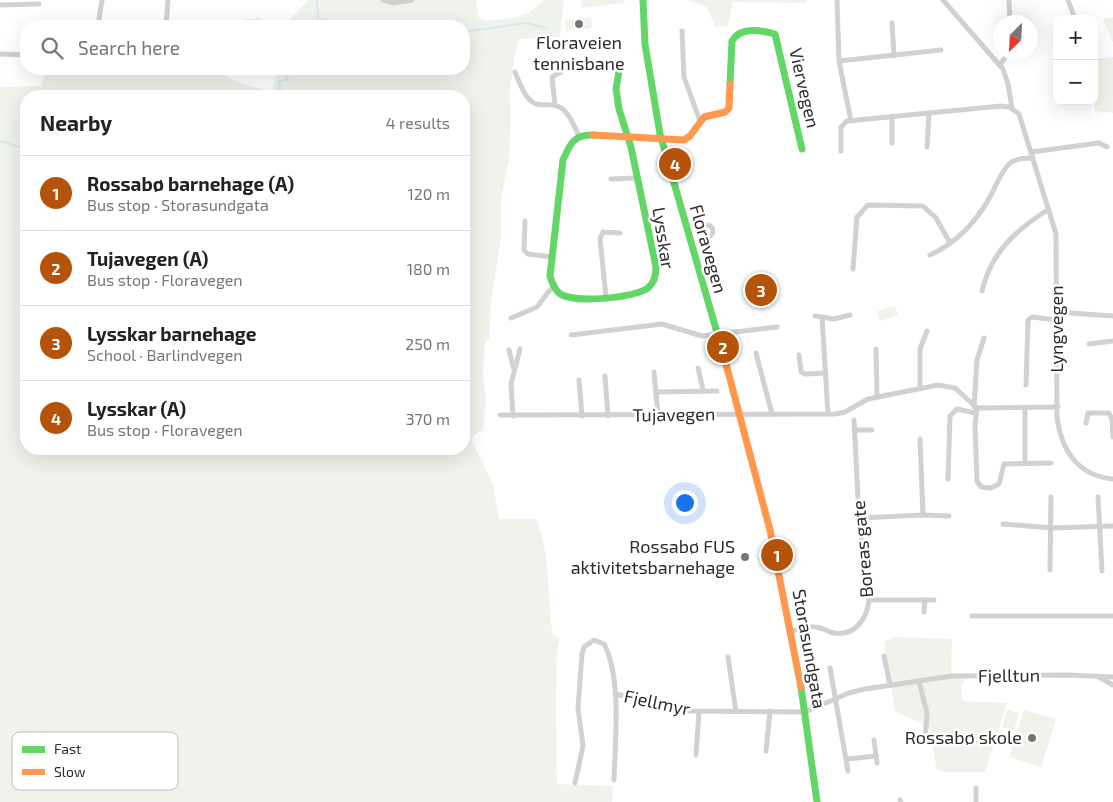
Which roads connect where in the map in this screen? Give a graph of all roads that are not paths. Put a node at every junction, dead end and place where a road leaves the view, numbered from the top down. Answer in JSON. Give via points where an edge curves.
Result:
{"nodes":[{"id":1,"x":102,"y":0,"type":"edge"},
{"id":2,"x":168,"y":0,"type":"edge"},
{"id":3,"x":383,"y":0,"type":"edge"},
{"id":4,"x":412,"y":0,"type":"edge"},
{"id":5,"x":643,"y":0,"type":"edge"},
{"id":6,"x":837,"y":0,"type":"edge"},
{"id":7,"x":943,"y":0,"type":"edge"},
{"id":8,"x":1009,"y":0,"type":"edge"},
{"id":9,"x":1068,"y":0,"type":"edge"},
{"id":10,"x":0,"y":4,"type":"edge"},
{"id":11,"x":39,"y":4,"type":"dead end"},
{"id":12,"x":1010,"y":15,"type":"edge"},
{"id":13,"x":1074,"y":15,"type":"edge"},
{"id":14,"x":100,"y":20,"type":"edge"},
{"id":15,"x":166,"y":20,"type":"edge"},
{"id":16,"x":892,"y":23,"type":"dead end"},
{"id":17,"x":682,"y":30,"type":"dead end"},
{"id":18,"x":941,"y":50,"type":"dead end"},
{"id":19,"x":0,"y":54,"type":"edge"},
{"id":20,"x":20,"y":55,"type":"edge"},
{"id":21,"x":894,"y":56,"type":"junction"},
{"id":22,"x":1004,"y":60,"type":"edge"},
{"id":23,"x":839,"y":61,"type":"junction"},
{"id":24,"x":1000,"y":65,"type":"junction"},
{"id":25,"x":620,"y":71,"type":"dead end"},
{"id":26,"x":516,"y":72,"type":"dead end"},
{"id":27,"x":561,"y":72,"type":"dead end"},
{"id":28,"x":555,"y":105,"type":"junction"},
{"id":29,"x":1012,"y":108,"type":"junction"},
{"id":30,"x":929,"y":113,"type":"junction"},
{"id":31,"x":892,"y":116,"type":"junction"},
{"id":32,"x":700,"y":121,"type":"junction"},
{"id":33,"x":851,"y":121,"type":"junction"},
{"id":34,"x":579,"y":136,"type":"junction"},
{"id":35,"x":628,"y":138,"type":"junction"},
{"id":36,"x":663,"y":139,"type":"junction"},
{"id":37,"x":892,"y":142,"type":"dead end"},
{"id":38,"x":927,"y":147,"type":"dead end"},
{"id":39,"x":1107,"y":148,"type":"dead end"},
{"id":40,"x":802,"y":149,"type":"dead end"},
{"id":41,"x":841,"y":150,"type":"dead end"},
{"id":42,"x":1032,"y":155,"type":"junction"},
{"id":43,"x":637,"y":178,"type":"junction"},
{"id":44,"x":611,"y":179,"type":"dead end"},
{"id":45,"x":1049,"y":209,"type":"junction"},
{"id":46,"x":525,"y":222,"type":"dead end"},
{"id":47,"x":620,"y":233,"type":"dead end"},
{"id":48,"x":950,"y":243,"type":"junction"},
{"id":49,"x":930,"y":255,"type":"dead end"},
{"id":50,"x":552,"y":257,"type":"junction"},
{"id":51,"x":853,"y":269,"type":"dead end"},
{"id":52,"x":553,"y":286,"type":"junction"},
{"id":53,"x":982,"y":292,"type":"dead end"},
{"id":54,"x":606,"y":298,"type":"junction"},
{"id":55,"x":1057,"y":312,"type":"junction"},
{"id":56,"x":815,"y":316,"type":"dead end"},
{"id":57,"x":850,"y":316,"type":"dead end"},
{"id":58,"x":1113,"y":316,"type":"edge"},
{"id":59,"x":511,"y":318,"type":"dead end"},
{"id":60,"x":822,"y":319,"type":"junction"},
{"id":61,"x":1057,"y":320,"type":"junction"},
{"id":62,"x":777,"y":327,"type":"dead end"},
{"id":63,"x":927,"y":331,"type":"dead end"},
{"id":64,"x":571,"y":335,"type":"dead end"},
{"id":65,"x":718,"y":335,"type":"junction"},
{"id":66,"x":984,"y":338,"type":"dead end"},
{"id":67,"x":1113,"y":341,"type":"edge"},
{"id":68,"x":1089,"y":344,"type":"dead end"},
{"id":69,"x":520,"y":349,"type":"dead end"},
{"id":70,"x":876,"y":349,"type":"dead end"},
{"id":71,"x":510,"y":350,"type":"dead end"},
{"id":72,"x":756,"y":353,"type":"dead end"},
{"id":73,"x":798,"y":355,"type":"dead end"},
{"id":74,"x":698,"y":368,"type":"dead end"},
{"id":75,"x":513,"y":369,"type":"junction"},
{"id":76,"x":654,"y":372,"type":"dead end"},
{"id":77,"x":826,"y":373,"type":"junction"},
{"id":78,"x":605,"y":376,"type":"dead end"},
{"id":79,"x":579,"y":380,"type":"dead end"},
{"id":80,"x":1026,"y":385,"type":"dead end"},
{"id":81,"x":920,"y":388,"type":"junction"},
{"id":82,"x":703,"y":390,"type":"junction"},
{"id":83,"x":717,"y":391,"type":"dead end"},
{"id":84,"x":656,"y":392,"type":"junction"},
{"id":85,"x":877,"y":397,"type":"junction"},
{"id":86,"x":1058,"y":407,"type":"junction"},
{"id":87,"x":1025,"y":408,"type":"junction"},
{"id":88,"x":976,"y":409,"type":"junction"},
{"id":89,"x":772,"y":414,"type":"junction"},
{"id":90,"x":828,"y":414,"type":"junction"},
{"id":91,"x":500,"y":415,"type":"dead end"},
{"id":92,"x":658,"y":415,"type":"junction"},
{"id":93,"x":740,"y":415,"type":"junction"},
{"id":94,"x":513,"y":416,"type":"junction"},
{"id":95,"x":582,"y":416,"type":"junction"},
{"id":96,"x":608,"y":416,"type":"junction"},
{"id":97,"x":854,"y":420,"type":"dead end"},
{"id":98,"x":1086,"y":424,"type":"dead end"},
{"id":99,"x":855,"y":430,"type":"junction"},
{"id":100,"x":872,"y":430,"type":"dead end"},
{"id":101,"x":1113,"y":438,"type":"edge"},
{"id":102,"x":920,"y":439,"type":"dead end"},
{"id":103,"x":1025,"y":462,"type":"junction"},
{"id":104,"x":1051,"y":462,"type":"dead end"},
{"id":105,"x":948,"y":478,"type":"dead end"},
{"id":106,"x":1113,"y":479,"type":"edge"},
{"id":107,"x":1051,"y":497,"type":"dead end"},
{"id":108,"x":1098,"y":497,"type":"dead end"},
{"id":109,"x":923,"y":515,"type":"junction"},
{"id":110,"x":948,"y":516,"type":"dead end"},
{"id":111,"x":859,"y":518,"type":"junction"},
{"id":112,"x":1003,"y":524,"type":"dead end"},
{"id":113,"x":1100,"y":526,"type":"junction"},
{"id":114,"x":1113,"y":526,"type":"edge"},
{"id":115,"x":1052,"y":528,"type":"junction"},
{"id":116,"x":1050,"y":570,"type":"dead end"},
{"id":117,"x":1102,"y":571,"type":"dead end"},
{"id":118,"x":869,"y":600,"type":"junction"},
{"id":119,"x":925,"y":600,"type":"junction"},
{"id":120,"x":934,"y":600,"type":"dead end"},
{"id":121,"x":924,"y":612,"type":"dead end"},
{"id":122,"x":972,"y":616,"type":"dead end"},
{"id":123,"x":1113,"y":616,"type":"edge"},
{"id":124,"x":792,"y":631,"type":"junction"},
{"id":125,"x":884,"y":656,"type":"dead end"},
{"id":126,"x":728,"y":657,"type":"dead end"},
{"id":127,"x":830,"y":668,"type":"dead end"},
{"id":128,"x":1099,"y":677,"type":"junction"},
{"id":129,"x":1113,"y":677,"type":"edge"},
{"id":130,"x":919,"y":681,"type":"junction"},
{"id":131,"x":890,"y":685,"type":"junction"},
{"id":132,"x":1113,"y":685,"type":"edge"},
{"id":133,"x":615,"y":694,"type":"junction"},
{"id":134,"x":836,"y":698,"type":"junction"},
{"id":135,"x":699,"y":712,"type":"junction"},
{"id":136,"x":736,"y":712,"type":"junction"},
{"id":137,"x":770,"y":712,"type":"junction"},
{"id":138,"x":805,"y":712,"type":"junction"},
{"id":139,"x":874,"y":740,"type":"dead end"},
{"id":140,"x":925,"y":741,"type":"dead end"},
{"id":141,"x":766,"y":751,"type":"dead end"},
{"id":142,"x":696,"y":755,"type":"dead end"},
{"id":143,"x":876,"y":756,"type":"junction"},
{"id":144,"x":847,"y":759,"type":"junction"},
{"id":145,"x":877,"y":763,"type":"dead end"},
{"id":146,"x":848,"y":771,"type":"dead end"},
{"id":147,"x":614,"y":780,"type":"dead end"},
{"id":148,"x":575,"y":783,"type":"dead end"},
{"id":149,"x":976,"y":788,"type":"dead end"},
{"id":150,"x":817,"y":802,"type":"edge"},
{"id":151,"x":976,"y":802,"type":"edge"}],
"edges":[{"from":1,"to":14,"type":"street"},
{"from":2,"to":15,"type":"street"},
{"from":3,"to":4,"type":"street"},
{"from":5,"to":36,"type":"street","name":"Floravegen","via":[[647,67]]},
{"from":6,"to":23,"type":"street"},
{"from":7,"to":24,"type":"street","name":"Lyngvegen"},
{"from":8,"to":12,"type":"street"},
{"from":9,"to":13,"type":"street"},
{"from":10,"to":11,"type":"street"},
{"from":16,"to":21,"type":"street"},
{"from":17,"to":32,"type":"street","via":[[684,77]]},
{"from":18,"to":21,"type":"street"},
{"from":19,"to":20,"type":"street"},
{"from":21,"to":23,"type":"street"},
{"from":22,"to":24,"type":"street"},
{"from":23,"to":33,"type":"street"},
{"from":24,"to":29,"type":"street","name":"Lyngvegen","via":[[1008,84]]},
{"from":25,"to":35,"type":"street","name":"Lysskar","via":[[615,84]]},
{"from":26,"to":28,"type":"street","via":[[531,101],[538,105]]},
{"from":27,"to":28,"type":"street","via":[[552,77]]},
{"from":28,"to":34,"type":"street","via":[[569,117]]},
{"from":29,"to":30,"type":"street","via":[[1001,106]]},
{"from":29,"to":42,"type":"street","name":"Lyngvegen","via":[[1022,119]]},
{"from":30,"to":31,"type":"street"},
{"from":30,"to":38,"type":"street"},
{"from":31,"to":33,"type":"street"},
{"from":31,"to":37,"type":"street"},
{"from":32,"to":36,"type":"street","name":"Viervegen","via":[[684,140]]},
{"from":32,"to":40,"type":"street","name":"Viervegen","via":[[729,108],[734,36],[739,32],[768,32],[778,39]]},
{"from":33,"to":41,"type":"street","via":[[844,122],[840,130]]},
{"from":34,"to":35,"type":"street"},
{"from":34,"to":50,"type":"street","via":[[570,143],[563,160]]},
{"from":35,"to":36,"type":"street"},
{"from":35,"to":43,"type":"street","name":"Lysskar"},
{"from":36,"to":65,"type":"street","name":"Floravegen","via":[[684,226]]},
{"from":39,"to":42,"type":"street","via":[[1099,143]]},
{"from":42,"to":45,"type":"street","name":"Lyngvegen"},
{"from":42,"to":48,"type":"street","via":[[1010,164],[980,214]]},
{"from":43,"to":44,"type":"street"},
{"from":43,"to":54,"type":"street","name":"Lysskar","via":[[656,267],[655,279],[643,291]]},
{"from":45,"to":53,"type":"street","via":[[1003,245],[990,265]]},
{"from":45,"to":55,"type":"street","name":"Lyngvegen","via":[[1056,234]]},
{"from":46,"to":50,"type":"street","via":[[524,250],[528,254]]},
{"from":47,"to":54,"type":"street","via":[[607,231],[601,235]]},
{"from":48,"to":49,"type":"street"},
{"from":48,"to":51,"type":"street","via":[[936,218],[923,206],[868,206],[857,217]]},
{"from":50,"to":52,"type":"street","via":[[550,276]]},
{"from":52,"to":54,"type":"street","name":"Lysskar","via":[[562,295],[576,300]]},
{"from":52,"to":59,"type":"street","via":[[537,306]]},
{"from":55,"to":58,"type":"street"},
{"from":55,"to":61,"type":"street","name":"Lyngvegen"},
{"from":56,"to":60,"type":"street"},
{"from":57,"to":60,"type":"street"},
{"from":60,"to":77,"type":"street"},
{"from":61,"to":80,"type":"street","via":[[1032,317],[1028,320]]},
{"from":61,"to":86,"type":"street","name":"Lyngvegen"},
{"from":62,"to":65,"type":"street"},
{"from":63,"to":81,"type":"street","via":[[920,349]]},
{"from":64,"to":65,"type":"street","via":[[662,324],[697,335]]},
{"from":65,"to":93,"type":"street","name":"Floravegen"},
{"from":66,"to":88,"type":"street","via":[[977,360]]},
{"from":67,"to":68,"type":"street"},
{"from":69,"to":75,"type":"street"},
{"from":70,"to":85,"type":"street"},
{"from":71,"to":75,"type":"street"},
{"from":72,"to":89,"type":"street"},
{"from":73,"to":77,"type":"street","via":[[803,373]]},
{"from":74,"to":82,"type":"street"},
{"from":75,"to":94,"type":"street","via":[[510,391]]},
{"from":76,"to":84,"type":"street"},
{"from":77,"to":90,"type":"street"},
{"from":78,"to":96,"type":"street","name":"Tujavegen"},
{"from":79,"to":95,"type":"street"},
{"from":81,"to":85,"type":"street","name":"Tujavegen"},
{"from":81,"to":88,"type":"street","name":"Tujavegen","via":[[947,385],[955,388]]},
{"from":82,"to":83,"type":"street"},
{"from":82,"to":84,"type":"street"},
{"from":84,"to":92,"type":"street"},
{"from":85,"to":90,"type":"street","name":"Tujavegen","via":[[841,413]]},
{"from":86,"to":87,"type":"street"},
{"from":86,"to":106,"type":"street","name":"Lyngvegen","via":[[1060,437],[1069,455],[1091,473]]},
{"from":87,"to":88,"type":"street"},
{"from":87,"to":103,"type":"street"},
{"from":88,"to":103,"type":"street","via":[[977,481],[981,487],[991,488],[1000,484],[1004,464]]},
{"from":88,"to":105,"type":"street","via":[[957,410],[950,416]]},
{"from":89,"to":90,"type":"street","name":"Tujavegen"},
{"from":89,"to":93,"type":"street","name":"Tujavegen"},
{"from":91,"to":94,"type":"street","name":"Tujavegen"},
{"from":92,"to":93,"type":"street","name":"Tujavegen"},
{"from":92,"to":96,"type":"street","name":"Tujavegen"},
{"from":93,"to":124,"type":"street","name":"Storasundgata"},
{"from":94,"to":95,"type":"street","name":"Tujavegen"},
{"from":95,"to":96,"type":"street","name":"Tujavegen"},
{"from":97,"to":99,"type":"street","name":"Boreas gate"},
{"from":98,"to":101,"type":"street","via":[[1088,413],[1109,413]]},
{"from":99,"to":100,"type":"street"},
{"from":99,"to":111,"type":"street","name":"Boreas gate"},
{"from":102,"to":109,"type":"street"},
{"from":103,"to":104,"type":"street"},
{"from":107,"to":115,"type":"street"},
{"from":108,"to":113,"type":"street"},
{"from":109,"to":110,"type":"street"},
{"from":109,"to":111,"type":"street"},
{"from":111,"to":118,"type":"street","name":"Boreas gate"},
{"from":112,"to":115,"type":"street"},
{"from":113,"to":114,"type":"street"},
{"from":113,"to":115,"type":"street"},
{"from":113,"to":117,"type":"street"},
{"from":115,"to":116,"type":"street"},
{"from":118,"to":119,"type":"street"},
{"from":118,"to":124,"type":"street","name":"Boreas gate","via":[[864,618],[853,630],[836,633],[816,626]]},
{"from":119,"to":120,"type":"street"},
{"from":119,"to":121,"type":"street"},
{"from":122,"to":123,"type":"street"},
{"from":124,"to":138,"type":"street","name":"Storasundgata"},
{"from":125,"to":131,"type":"street"},
{"from":126,"to":136,"type":"street"},
{"from":127,"to":134,"type":"street"},
{"from":128,"to":129,"type":"street","name":"Fjelltun"},
{"from":128,"to":130,"type":"street","name":"Fjelltun","via":[[952,676]]},
{"from":128,"to":132,"type":"street","name":"Fjelltun"},
{"from":130,"to":131,"type":"street","name":"Fjelltun"},
{"from":130,"to":140,"type":"street","via":[[926,713]]},
{"from":131,"to":134,"type":"street","name":"Fjelltun"},
{"from":133,"to":135,"type":"street","name":"Fjellmyr","via":[[673,709]]},
{"from":133,"to":147,"type":"street"},
{"from":133,"to":148,"type":"street","via":[[604,644],[594,640],[588,642],[582,654],[578,708],[583,746]]},
{"from":134,"to":138,"type":"street","name":"Fjelltun"},
{"from":134,"to":144,"type":"street"},
{"from":135,"to":136,"type":"street","name":"Fjellmyr"},
{"from":135,"to":142,"type":"street","name":"Fjellmyr"},
{"from":136,"to":137,"type":"street","name":"Fjellmyr"},
{"from":137,"to":138,"type":"street","name":"Fjellmyr"},
{"from":137,"to":141,"type":"street"},
{"from":138,"to":150,"type":"street","name":"Storasundgata"},
{"from":139,"to":143,"type":"street"},
{"from":143,"to":144,"type":"street"},
{"from":143,"to":145,"type":"street"},
{"from":144,"to":146,"type":"street"},
{"from":149,"to":151,"type":"street"}]}
